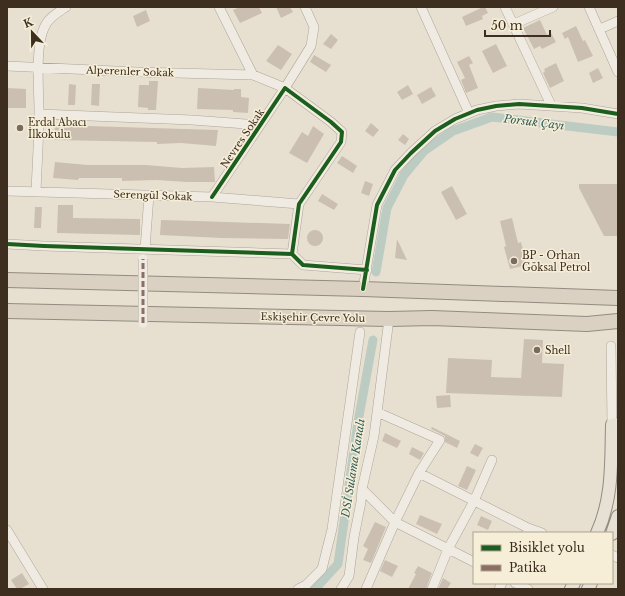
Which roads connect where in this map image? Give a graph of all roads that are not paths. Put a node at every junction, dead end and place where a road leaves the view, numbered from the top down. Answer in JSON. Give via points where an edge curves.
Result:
{"nodes":[{"id":1,"x":66,"y":7,"type":"edge"},
{"id":2,"x":219,"y":7,"type":"edge"},
{"id":3,"x":305,"y":7,"type":"edge"},
{"id":4,"x":421,"y":7,"type":"edge"},
{"id":5,"x":505,"y":7,"type":"edge"},
{"id":6,"x":553,"y":7,"type":"edge"},
{"id":7,"x":589,"y":7,"type":"edge"},
{"id":8,"x":618,"y":21,"type":"edge"},
{"id":9,"x":514,"y":24,"type":"junction"},
{"id":10,"x":600,"y":29,"type":"junction"},
{"id":11,"x":7,"y":66,"type":"edge"},
{"id":12,"x":38,"y":67,"type":"junction"},
{"id":13,"x":618,"y":72,"type":"edge"},
{"id":14,"x":253,"y":75,"type":"junction"},
{"id":15,"x":285,"y":88,"type":"junction"},
{"id":16,"x":551,"y":105,"type":"junction"},
{"id":17,"x":469,"y":113,"type":"junction"},
{"id":18,"x":39,"y":114,"type":"junction"},
{"id":19,"x":618,"y":114,"type":"edge"},
{"id":20,"x":260,"y":125,"type":"junction"},
{"id":21,"x":7,"y":191,"type":"edge"},
{"id":22,"x":36,"y":192,"type":"junction"},
{"id":23,"x":149,"y":195,"type":"junction"},
{"id":24,"x":212,"y":197,"type":"junction"},
{"id":25,"x":299,"y":204,"type":"junction"},
{"id":26,"x":7,"y":244,"type":"edge"},
{"id":27,"x":145,"y":249,"type":"junction"},
{"id":28,"x":292,"y":254,"type":"junction"},
{"id":29,"x":143,"y":259,"type":"dead end"},
{"id":30,"x":367,"y":270,"type":"junction"},
{"id":31,"x":7,"y":280,"type":"edge"},
{"id":32,"x":363,"y":289,"type":"junction"},
{"id":33,"x":618,"y":293,"type":"edge"},
{"id":34,"x":582,"y":297,"type":"junction"},
{"id":35,"x":618,"y":298,"type":"edge"},
{"id":36,"x":7,"y":311,"type":"edge"},
{"id":37,"x":390,"y":319,"type":"junction"},
{"id":38,"x":617,"y":321,"type":"edge"},
{"id":39,"x":143,"y":323,"type":"dead end"},
{"id":40,"x":360,"y":332,"type":"dead end"},
{"id":41,"x":611,"y":346,"type":"dead end"},
{"id":42,"x":377,"y":412,"type":"junction"},
{"id":43,"x":616,"y":427,"type":"edge"},
{"id":44,"x":492,"y":460,"type":"dead end"},
{"id":45,"x":419,"y":474,"type":"junction"},
{"id":46,"x":362,"y":489,"type":"junction"},
{"id":47,"x":474,"y":501,"type":"junction"},
{"id":48,"x":618,"y":516,"type":"edge"},
{"id":49,"x":395,"y":522,"type":"junction"},
{"id":50,"x":7,"y":530,"type":"edge"},
{"id":51,"x":527,"y":530,"type":"edge"},
{"id":52,"x":537,"y":532,"type":"edge"},
{"id":53,"x":598,"y":532,"type":"edge"},
{"id":54,"x":613,"y":532,"type":"edge"},
{"id":55,"x":448,"y":549,"type":"junction"},
{"id":56,"x":473,"y":562,"type":"edge"},
{"id":57,"x":517,"y":584,"type":"edge"},
{"id":58,"x":43,"y":589,"type":"edge"},
{"id":59,"x":298,"y":589,"type":"edge"},
{"id":60,"x":341,"y":589,"type":"edge"},
{"id":61,"x":366,"y":589,"type":"edge"},
{"id":62,"x":432,"y":589,"type":"edge"},
{"id":63,"x":528,"y":589,"type":"edge"}],
"edges":[{"from":1,"to":12,"type":"street","via":[[44,26]]},
{"from":2,"to":14,"type":"street"},
{"from":3,"to":15,"type":"street","name":"Nevres Sokak","via":[[314,27],[312,46]]},
{"from":4,"to":17,"type":"street"},
{"from":5,"to":9,"type":"street"},
{"from":6,"to":9,"type":"street"},
{"from":7,"to":10,"type":"street"},
{"from":8,"to":10,"type":"street"},
{"from":9,"to":16,"type":"street"},
{"from":10,"to":13,"type":"street"},
{"from":11,"to":12,"type":"street","name":"Alperenler Sokak"},
{"from":12,"to":14,"type":"street","name":"Alperenler Sokak"},
{"from":12,"to":18,"type":"street"},
{"from":14,"to":15,"type":"street"},
{"from":15,"to":20,"type":"street","name":"Nevres Sokak"},
{"from":15,"to":25,"type":"street","via":[[342,132],[341,142]]},
{"from":16,"to":17,"type":"street","via":[[496,106]]},
{"from":16,"to":19,"type":"street"},
{"from":17,"to":30,"type":"street","via":[[435,131],[395,170],[377,205]]},
{"from":18,"to":20,"type":"street"},
{"from":18,"to":22,"type":"street"},
{"from":20,"to":24,"type":"street","name":"Nevres Sokak"},
{"from":21,"to":22,"type":"street","name":"Serengül Sokak"},
{"from":22,"to":23,"type":"street","name":"Serengül Sokak"},
{"from":23,"to":24,"type":"street","name":"Serengül Sokak"},
{"from":23,"to":27,"type":"street"},
{"from":24,"to":25,"type":"street","name":"Serengül Sokak"},
{"from":25,"to":28,"type":"street"},
{"from":26,"to":27,"type":"street"},
{"from":27,"to":28,"type":"street"},
{"from":28,"to":30,"type":"street","via":[[302,265]]},
{"from":29,"to":39,"type":"street","bridge":true},
{"from":30,"to":32,"type":"street"},
{"from":31,"to":32,"type":"highway"},
{"from":32,"to":34,"type":"highway"},
{"from":33,"to":34,"type":"highway"},
{"from":34,"to":35,"type":"highway"},
{"from":36,"to":37,"type":"highway","name":"Eskişehir Çevre Yolu"},
{"from":37,"to":38,"type":"highway","name":"Eskişehir Çevre Yolu","via":[[432,318],[587,324]]},
{"from":37,"to":42,"type":"street"},
{"from":40,"to":59,"type":"street","via":[[332,529],[322,569],[306,585]]},
{"from":41,"to":43,"type":"street"},
{"from":42,"to":45,"type":"street","via":[[440,440]]},
{"from":42,"to":46,"type":"street"},
{"from":43,"to":53,"type":"main road","via":[[609,497],[604,519]]},
{"from":44,"to":47,"type":"street"},
{"from":45,"to":47,"type":"street"},
{"from":45,"to":49,"type":"street"},
{"from":46,"to":49,"type":"street"},
{"from":46,"to":60,"type":"street","via":[[349,576]]},
{"from":47,"to":51,"type":"street"},
{"from":47,"to":55,"type":"street"},
{"from":48,"to":54,"type":"main road"},
{"from":49,"to":55,"type":"street"},
{"from":49,"to":61,"type":"street"},
{"from":50,"to":58,"type":"street"},
{"from":51,"to":52,"type":"street"},
{"from":55,"to":56,"type":"street"},
{"from":55,"to":62,"type":"street"},
{"from":57,"to":63,"type":"street"}]}
